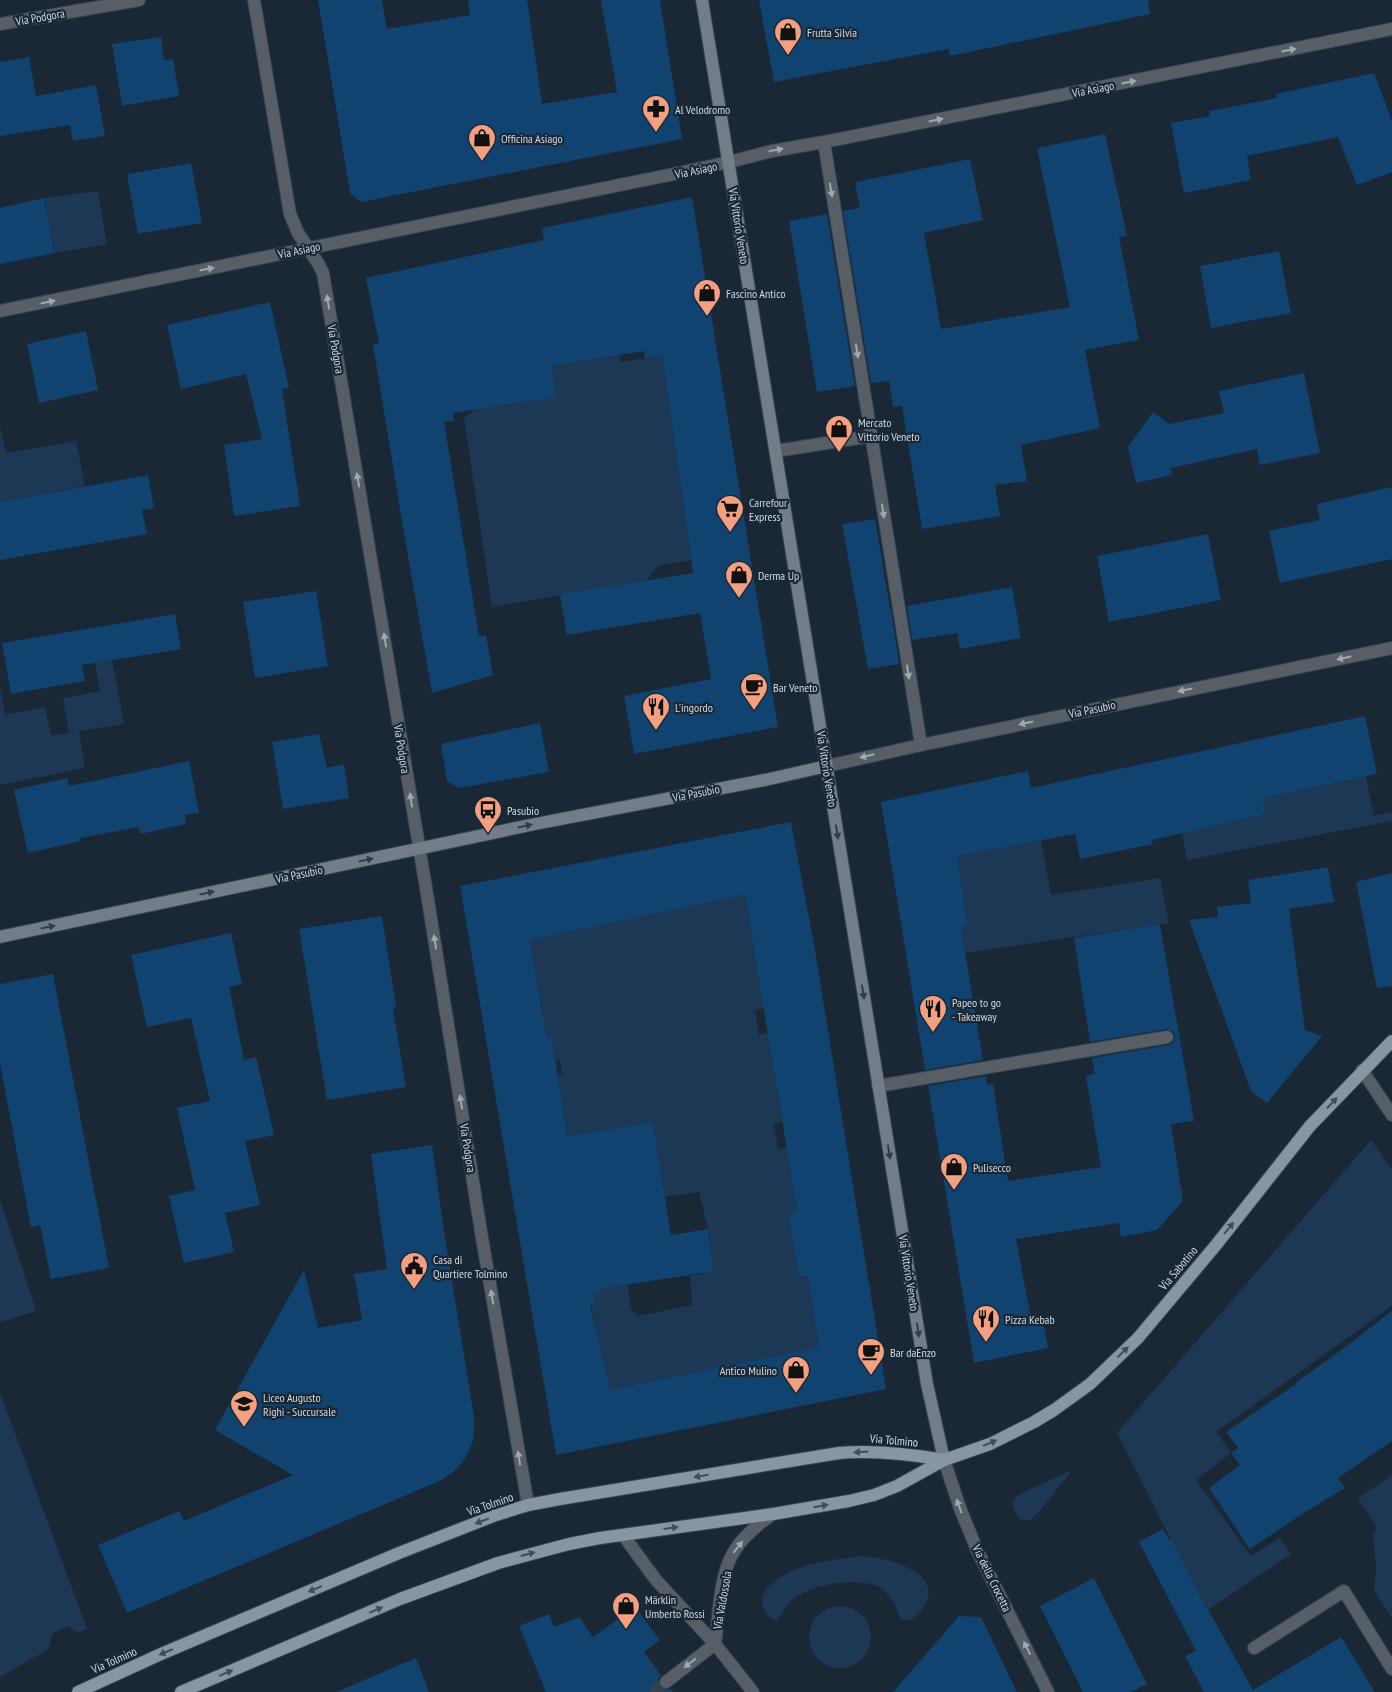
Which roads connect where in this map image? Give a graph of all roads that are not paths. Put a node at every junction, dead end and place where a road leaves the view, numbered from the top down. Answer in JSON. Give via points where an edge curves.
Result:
{"nodes":[{"id":1,"x":139,"y":0,"type":"edge"},
{"id":2,"x":254,"y":0,"type":"edge"},
{"id":3,"x":702,"y":0,"type":"edge"},
{"id":4,"x":0,"y":24,"type":"edge"},
{"id":5,"x":1392,"y":29,"type":"edge"},
{"id":6,"x":824,"y":142,"type":"junction"},
{"id":7,"x":729,"y":162,"type":"junction"},
{"id":8,"x":308,"y":248,"type":"junction"},
{"id":9,"x":0,"y":311,"type":"edge"},
{"id":10,"x":871,"y":436,"type":"junction"},
{"id":11,"x":776,"y":452,"type":"junction"},
{"id":12,"x":1392,"y":648,"type":"edge"},
{"id":13,"x":921,"y":745,"type":"junction"},
{"id":14,"x":827,"y":766,"type":"junction"},
{"id":15,"x":419,"y":848,"type":"junction"},
{"id":16,"x":0,"y":937,"type":"edge"},
{"id":17,"x":1167,"y":1037,"type":"dead end"},
{"id":18,"x":1392,"y":1040,"type":"edge"},
{"id":19,"x":1362,"y":1070,"type":"junction"},
{"id":20,"x":878,"y":1086,"type":"junction"},
{"id":21,"x":1392,"y":1115,"type":"edge"},
{"id":22,"x":944,"y":1460,"type":"junction"},
{"id":23,"x":528,"y":1505,"type":"junction"},
{"id":24,"x":773,"y":1514,"type":"junction"},
{"id":25,"x":623,"y":1535,"type":"junction"},
{"id":26,"x":715,"y":1644,"type":"junction"},
{"id":27,"x":1254,"y":1648,"type":"dead end"},
{"id":28,"x":1392,"y":1669,"type":"edge"},
{"id":29,"x":666,"y":1682,"type":"tunnel mouth"},
{"id":30,"x":78,"y":1692,"type":"edge"},
{"id":31,"x":181,"y":1692,"type":"edge"},
{"id":32,"x":753,"y":1692,"type":"edge"},
{"id":33,"x":1048,"y":1692,"type":"edge"}],
"edges":[{"from":1,"to":4,"type":"street","name":"Via Podgora"},
{"from":2,"to":8,"type":"street","name":"Via Podgora","via":[[290,214]]},
{"from":3,"to":7,"type":"street","name":"Via Vittorio Veneto"},
{"from":6,"to":5,"type":"street","name":"Via Asiago","one_way":true},
{"from":7,"to":6,"type":"street","name":"Via Asiago","one_way":true},
{"from":6,"to":10,"type":"street","one_way":true},
{"from":7,"to":8,"type":"street","name":"Via Asiago"},
{"from":7,"to":11,"type":"street","name":"Via Vittorio Veneto"},
{"from":9,"to":8,"type":"street","name":"Via Asiago","one_way":true},
{"from":15,"to":8,"type":"street","name":"Via Podgora","one_way":true,"via":[[323,273]]},
{"from":10,"to":11,"type":"street"},
{"from":10,"to":13,"type":"street","one_way":true},
{"from":11,"to":14,"type":"street","name":"Via Vittorio Veneto"},
{"from":12,"to":13,"type":"street","name":"Via Pasubio","one_way":true},
{"from":13,"to":14,"type":"street","name":"Via Pasubio","one_way":true},
{"from":15,"to":14,"type":"street","name":"Via Pasubio","one_way":true},
{"from":14,"to":20,"type":"street","name":"Via Vittorio Veneto","one_way":true},
{"from":16,"to":15,"type":"street","name":"Via Pasubio","one_way":true},
{"from":23,"to":15,"type":"street","name":"Via Podgora","one_way":true},
{"from":17,"to":20,"type":"street"},
{"from":18,"to":19,"type":"main road","name":"Via Sabotino"},
{"from":19,"to":21,"type":"street"},
{"from":22,"to":19,"type":"main road","name":"Via Sabotino","one_way":true,"via":[[990,1444],[1034,1422],[1074,1397],[1115,1361],[1210,1252],[1310,1126]]},
{"from":20,"to":22,"type":"street","name":"Via Vittorio Veneto","one_way":true,"via":[[927,1384]]},
{"from":22,"to":23,"type":"main road","name":"Via Tolmino","one_way":true,"via":[[889,1452],[839,1453]]},
{"from":24,"to":22,"type":"main road","one_way":true,"via":[[874,1495]]},
{"from":33,"to":22,"type":"street","name":"Via della Crocetta","one_way":true,"via":[[977,1550]]},
{"from":23,"to":30,"type":"main road","name":"Via Tolmino","one_way":true,"via":[[399,1553]]},
{"from":25,"to":24,"type":"main road","one_way":true},
{"from":26,"to":24,"type":"street","name":"Via Valdossola","one_way":true,"via":[[722,1592],[732,1555],[760,1522]]},
{"from":25,"to":26,"type":"street","name":"Via Valdossola","via":[[656,1580]]},
{"from":31,"to":25,"type":"main road","one_way":true,"via":[[466,1574],[560,1546]]},
{"from":26,"to":29,"type":"street","one_way":true},
{"from":26,"to":32,"type":"street","name":"Via Valdossola"},
{"from":27,"to":28,"type":"street","via":[[1344,1591]]}]}
